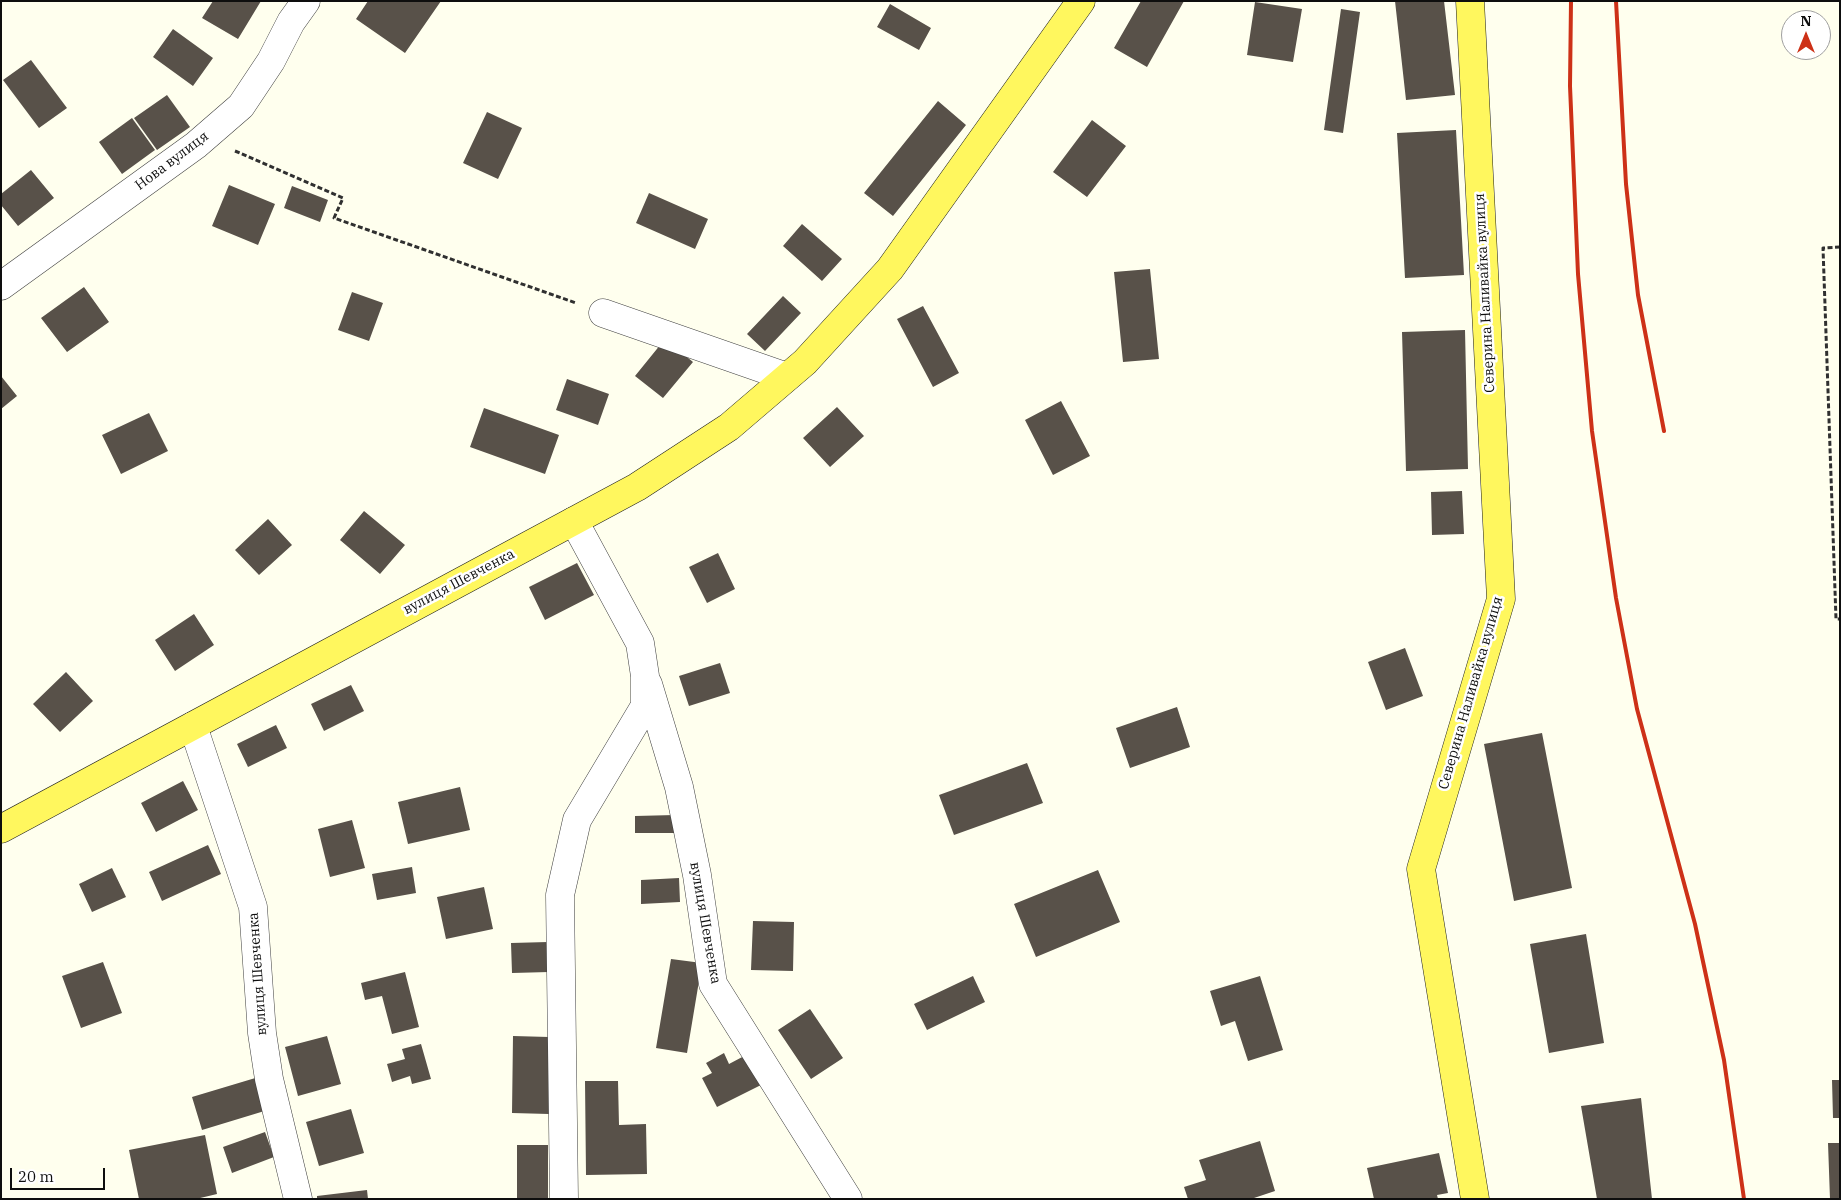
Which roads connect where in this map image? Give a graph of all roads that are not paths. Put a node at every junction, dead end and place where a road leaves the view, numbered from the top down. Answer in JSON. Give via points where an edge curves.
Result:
{"nodes":[{"id":1,"x":306,"y":1,"type":"edge"},
{"id":2,"x":1082,"y":1,"type":"edge"},
{"id":3,"x":1470,"y":1,"type":"edge"},
{"id":4,"x":1,"y":286,"type":"edge"},
{"id":5,"x":603,"y":313,"type":"road end"},
{"id":6,"x":787,"y":377,"type":"junction"},
{"id":7,"x":574,"y":521,"type":"junction"},
{"id":8,"x":645,"y":676,"type":"junction"},
{"id":9,"x":193,"y":726,"type":"junction"},
{"id":10,"x":1,"y":829,"type":"edge"},
{"id":11,"x":298,"y":1199,"type":"edge"},
{"id":12,"x":564,"y":1199,"type":"edge"},
{"id":13,"x":848,"y":1199,"type":"edge"},
{"id":14,"x":1475,"y":1199,"type":"edge"}],
"edges":[{"from":1,"to":4,"type":"street","name":"Нова вулиця","via":[[241,106],[205,138]]},
{"from":2,"to":6,"type":"main road","via":[[890,269],[805,362]]},
{"from":3,"to":14,"type":"main road","name":"Северина Наливайка вулиця","via":[[1501,599],[1421,869]]},
{"from":5,"to":6,"type":"street"},
{"from":6,"to":7,"type":"main road","via":[[729,427],[637,487]]},
{"from":7,"to":8,"type":"street","name":"вулиця Шевченка","via":[[640,644]]},
{"from":7,"to":9,"type":"main road","name":"вулиця Шевченка"},
{"from":8,"to":12,"type":"street","name":"вулиця Шевченка","via":[[645,706],[577,820],[560,896]]},
{"from":8,"to":13,"type":"street","name":"вулиця Шевченка","via":[[679,787],[697,875],[713,984]]},
{"from":9,"to":10,"type":"main road","name":"вулиця Шевченка"},
{"from":9,"to":11,"type":"street","name":"вулиця Шевченка","via":[[254,906],[262,1032],[269,1079]]}]}
